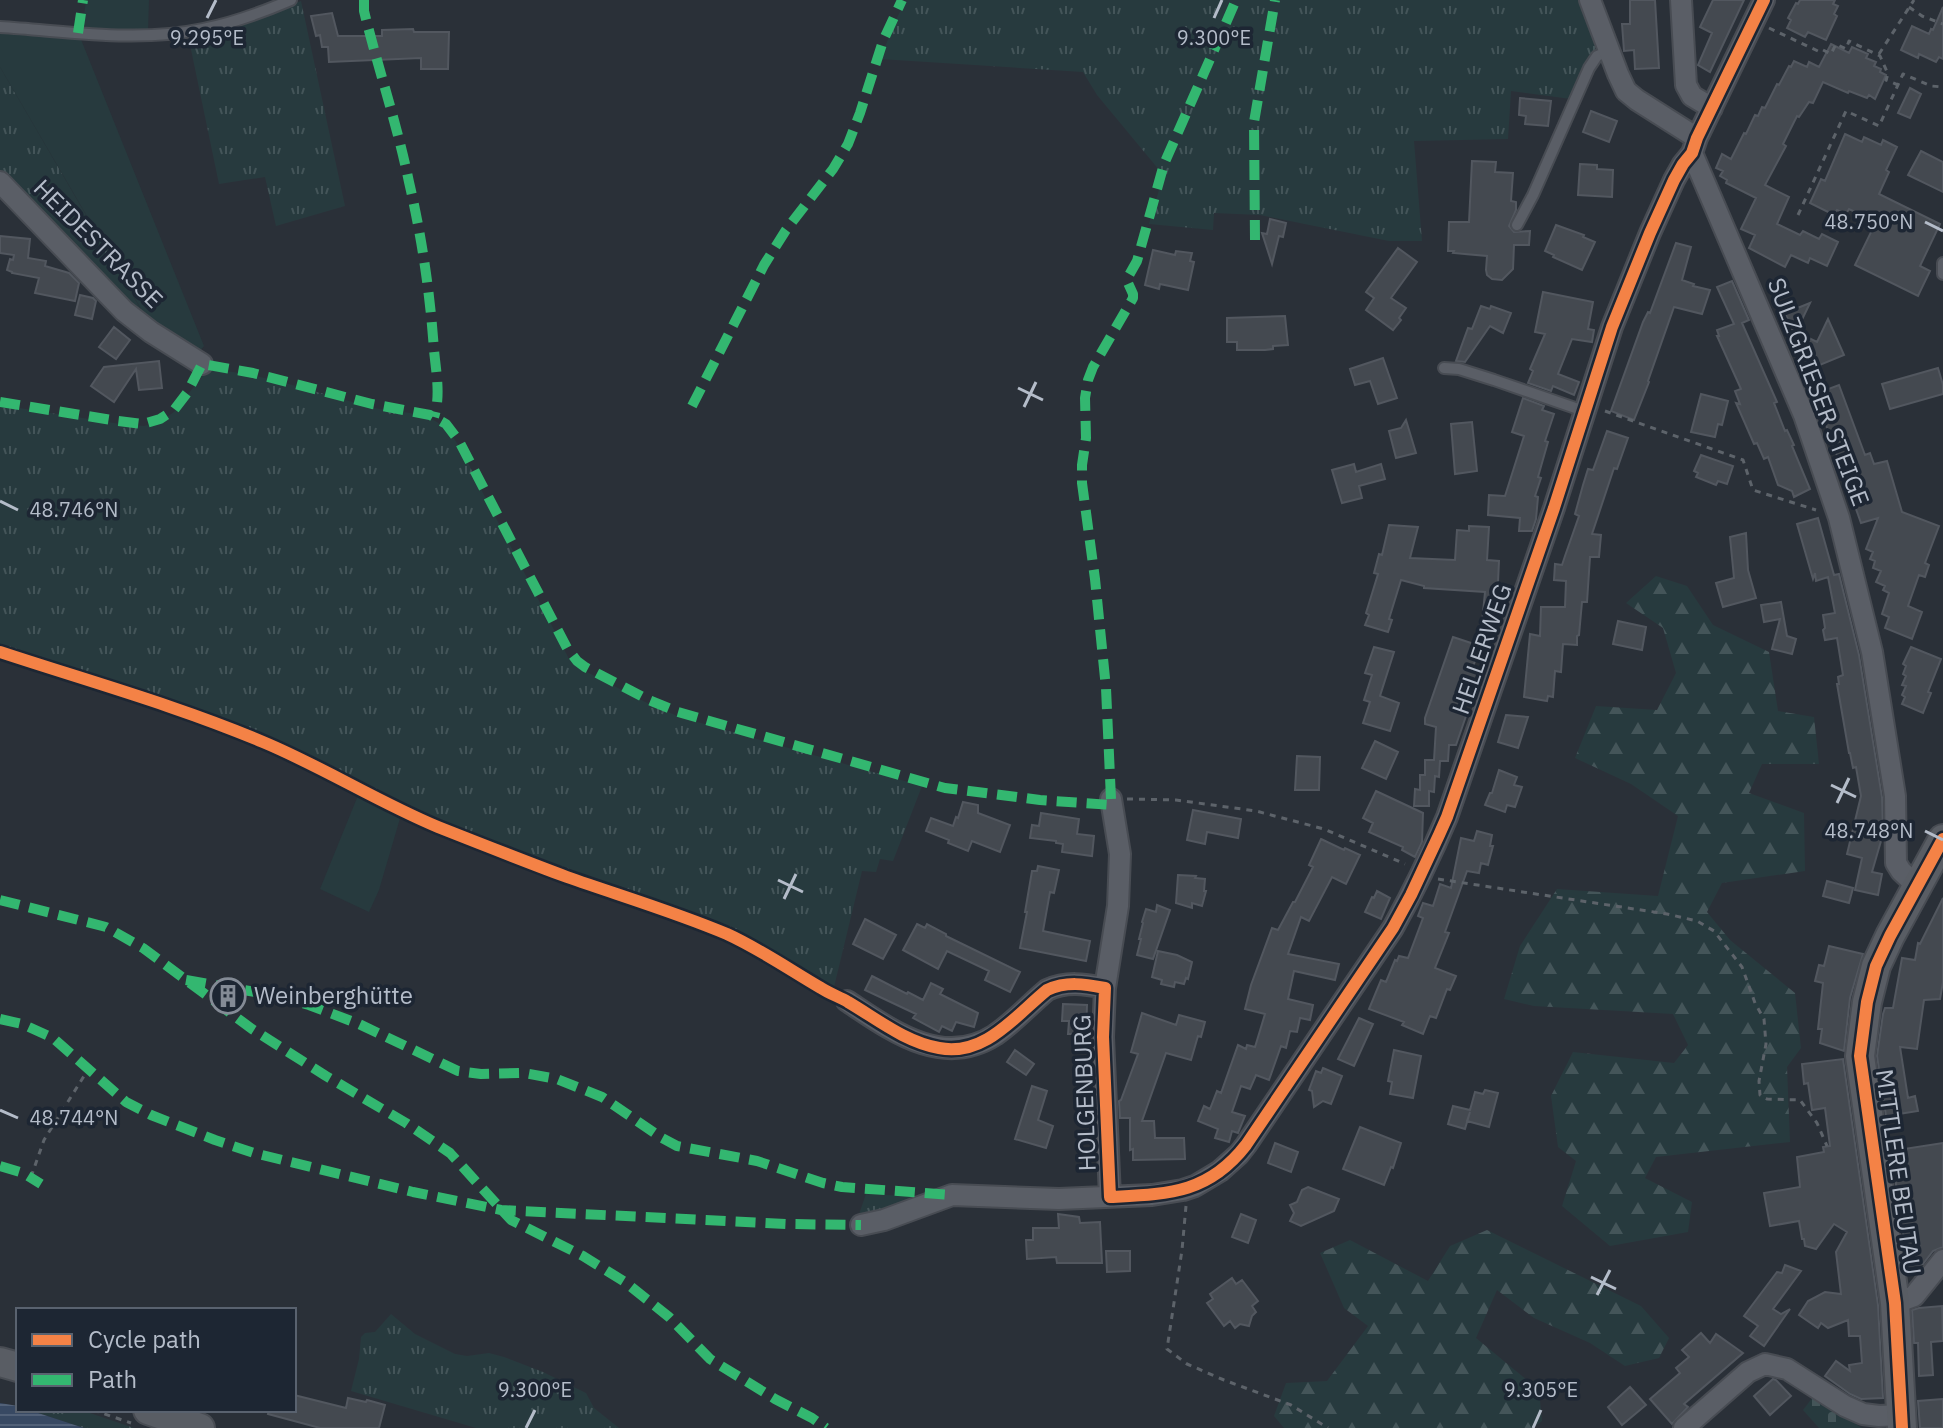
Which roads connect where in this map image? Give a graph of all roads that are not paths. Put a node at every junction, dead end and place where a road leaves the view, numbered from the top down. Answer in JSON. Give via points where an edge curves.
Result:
{"nodes":[{"id":1,"x":291,"y":0,"type":"edge"},
{"id":2,"x":1590,"y":0,"type":"edge"},
{"id":3,"x":1681,"y":0,"type":"edge"},
{"id":4,"x":1764,"y":0,"type":"edge"},
{"id":5,"x":0,"y":27,"type":"edge"},
{"id":6,"x":1609,"y":51,"type":"junction"},
{"id":7,"x":1712,"y":108,"type":"junction"},
{"id":8,"x":1695,"y":146,"type":"junction"},
{"id":9,"x":1,"y":187,"type":"edge"},
{"id":10,"x":1517,"y":225,"type":"dead end"},
{"id":11,"x":1943,"y":263,"type":"edge"},
{"id":12,"x":1943,"y":274,"type":"edge"},
{"id":13,"x":202,"y":364,"type":"dead end"},
{"id":14,"x":1444,"y":368,"type":"dead end"},
{"id":15,"x":1586,"y":408,"type":"junction"},
{"id":16,"x":1111,"y":799,"type":"road end"},
{"id":17,"x":1943,"y":839,"type":"edge"},
{"id":18,"x":1918,"y":887,"type":"junction"},
{"id":19,"x":1105,"y":988,"type":"junction"},
{"id":20,"x":847,"y":1001,"type":"dead end"},
{"id":21,"x":1110,"y":1197,"type":"junction"},
{"id":22,"x":861,"y":1225,"type":"dead end"},
{"id":23,"x":1943,"y":1260,"type":"edge"},
{"id":24,"x":1895,"y":1303,"type":"junction"},
{"id":25,"x":140,"y":1417,"type":"edge"},
{"id":26,"x":1901,"y":1422,"type":"edge"},
{"id":27,"x":200,"y":1428,"type":"edge"},
{"id":28,"x":1684,"y":1428,"type":"edge"}],
"edges":[{"from":1,"to":5,"type":"lane","via":[[180,33],[112,35]]},
{"from":2,"to":6,"type":"street"},
{"from":3,"to":7,"type":"street","via":[[1686,85],[1692,96]]},
{"from":4,"to":7,"type":"street","name":"HELLERWEG"},
{"from":6,"to":8,"type":"street","via":[[1630,95]]},
{"from":6,"to":10,"type":"lane","via":[[1592,63]]},
{"from":7,"to":8,"type":"street","name":"HELLERWEG"},
{"from":8,"to":15,"type":"street","name":"HELLERWEG","via":[[1650,233]]},
{"from":8,"to":18,"type":"street","name":"SULZGRIESER STEIGE","via":[[1804,415],[1839,518],[1872,652],[1895,796],[1896,863]]},
{"from":9,"to":13,"type":"street","name":"HEIDESTRASSE","via":[[124,311]]},
{"from":11,"to":12,"type":"lane"},
{"from":14,"to":15,"type":"lane"},
{"from":15,"to":21,"type":"street","name":"HELLERWEG","via":[[1447,817],[1399,918],[1230,1163],[1183,1190]]},
{"from":16,"to":19,"type":"street","name":"HOLGENBURG","via":[[1120,870]]},
{"from":17,"to":18,"type":"main road","name":"MITTLERE BEUTAU"},
{"from":18,"to":24,"type":"main road","name":"MITTLERE BEUTAU","via":[[1876,966],[1860,1056]]},
{"from":19,"to":20,"type":"street","via":[[1074,983],[1047,990],[993,1036],[950,1050],[891,1029]]},
{"from":19,"to":21,"type":"street","name":"HOLGENBURG"},
{"from":21,"to":22,"type":"street","name":"HELLERWEG","via":[[952,1195]]},
{"from":23,"to":24,"type":"street","via":[[1914,1296]]},
{"from":24,"to":26,"type":"main road","name":"MITTLERE BEUTAU"},
{"from":25,"to":27,"type":"main road"},
{"from":26,"to":28,"type":"street","via":[[1863,1414],[1787,1369],[1765,1364],[1748,1372]]}]}
